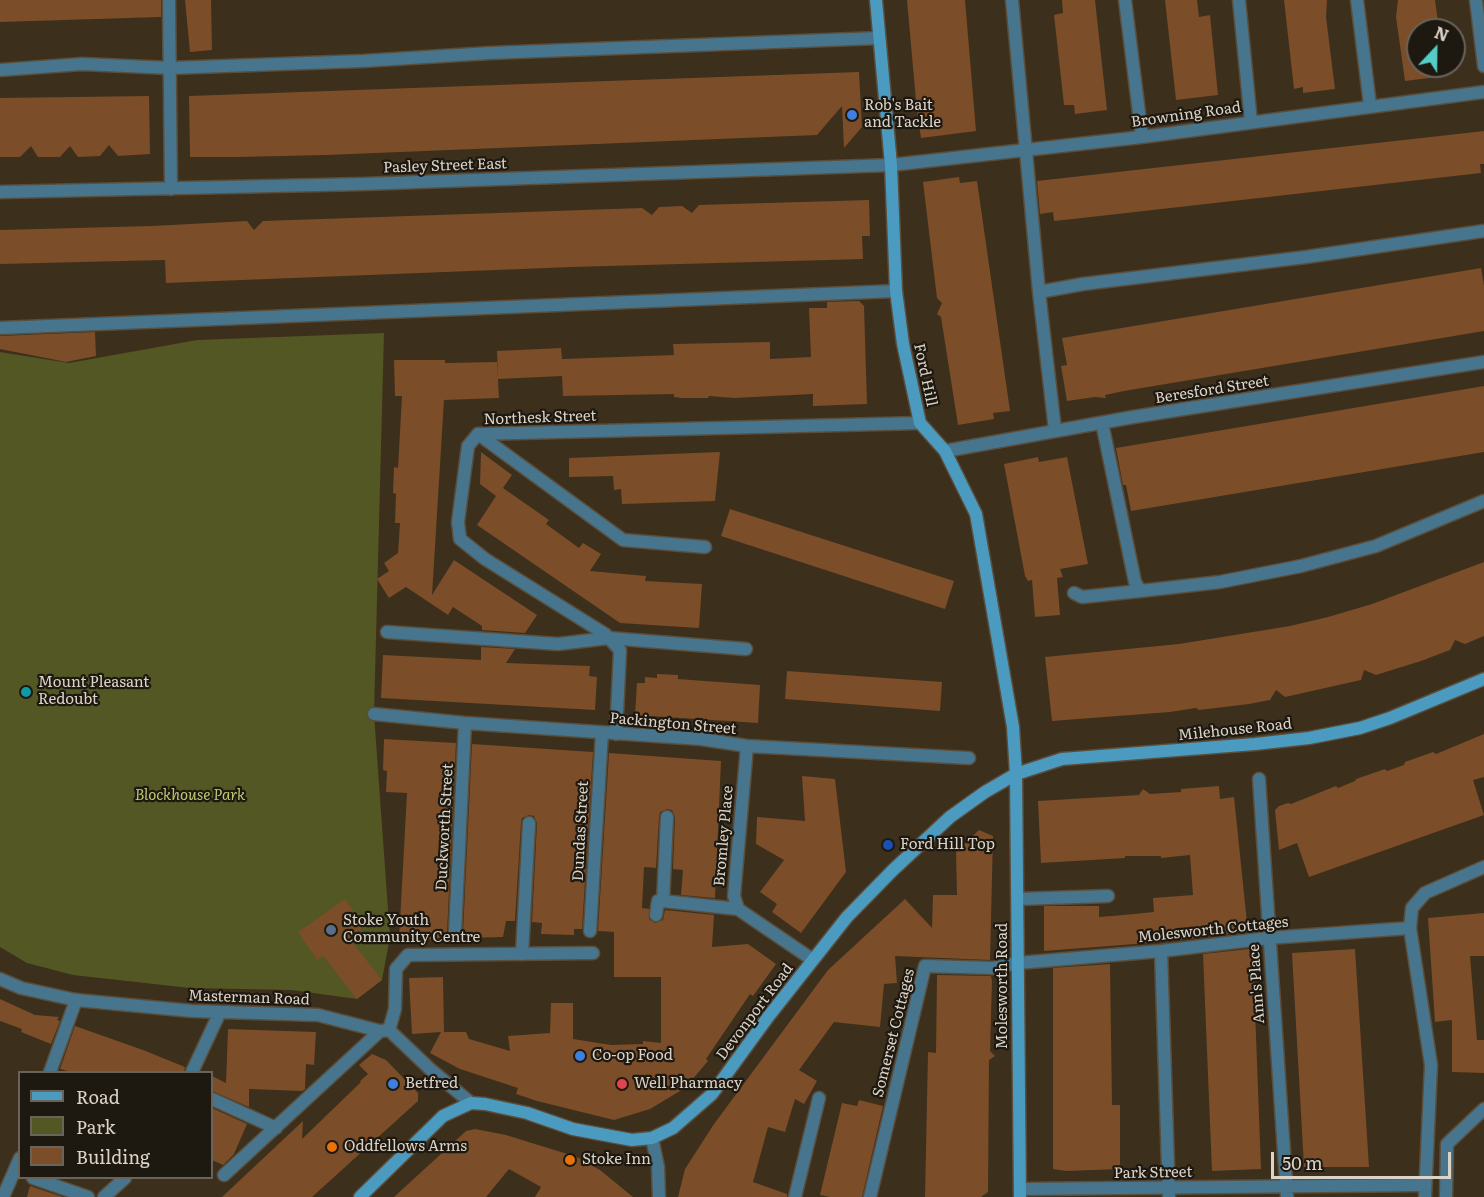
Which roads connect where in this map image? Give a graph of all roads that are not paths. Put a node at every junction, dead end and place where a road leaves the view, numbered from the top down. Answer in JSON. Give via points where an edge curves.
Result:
{"nodes":[{"id":1,"x":169,"y":0,"type":"edge"},
{"id":2,"x":876,"y":0,"type":"edge"},
{"id":3,"x":1012,"y":0,"type":"edge"},
{"id":4,"x":1125,"y":0,"type":"edge"},
{"id":5,"x":1239,"y":0,"type":"edge"},
{"id":6,"x":1357,"y":0,"type":"edge"},
{"id":7,"x":1476,"y":0,"type":"edge"},
{"id":8,"x":879,"y":38,"type":"junction"},
{"id":9,"x":1484,"y":66,"type":"edge"},
{"id":10,"x":170,"y":68,"type":"junction"},
{"id":11,"x":0,"y":70,"type":"edge"},
{"id":12,"x":1484,"y":92,"type":"edge"},
{"id":13,"x":1370,"y":105,"type":"junction"},
{"id":14,"x":1251,"y":122,"type":"junction"},
{"id":15,"x":1142,"y":137,"type":"junction"},
{"id":16,"x":1026,"y":149,"type":"junction"},
{"id":17,"x":891,"y":165,"type":"junction"},
{"id":18,"x":171,"y":189,"type":"junction"},
{"id":19,"x":0,"y":192,"type":"edge"},
{"id":20,"x":1484,"y":231,"type":"edge"},
{"id":21,"x":896,"y":291,"type":"junction"},
{"id":22,"x":1039,"y":292,"type":"junction"},
{"id":23,"x":0,"y":327,"type":"edge"},
{"id":24,"x":1484,"y":362,"type":"edge"},
{"id":25,"x":920,"y":423,"type":"junction"},
{"id":26,"x":1102,"y":423,"type":"junction"},
{"id":27,"x":1055,"y":430,"type":"junction"},
{"id":28,"x":478,"y":434,"type":"junction"},
{"id":29,"x":945,"y":451,"type":"junction"},
{"id":30,"x":1484,"y":501,"type":"edge"},
{"id":31,"x":705,"y":547,"type":"dead end"},
{"id":32,"x":1140,"y":591,"type":"junction"},
{"id":33,"x":1074,"y":593,"type":"dead end"},
{"id":34,"x":387,"y":632,"type":"dead end"},
{"id":35,"x":609,"y":638,"type":"junction"},
{"id":36,"x":746,"y":649,"type":"dead end"},
{"id":37,"x":1484,"y":679,"type":"edge"},
{"id":38,"x":374,"y":714,"type":"dead end"},
{"id":39,"x":465,"y":723,"type":"junction"},
{"id":40,"x":602,"y":733,"type":"junction"},
{"id":41,"x":616,"y":734,"type":"junction"},
{"id":42,"x":747,"y":746,"type":"junction"},
{"id":43,"x":969,"y":758,"type":"dead end"},
{"id":44,"x":1016,"y":774,"type":"junction"},
{"id":45,"x":1259,"y":779,"type":"dead end"},
{"id":46,"x":985,"y":792,"type":"joint"},
{"id":47,"x":668,"y":817,"type":"dead end"},
{"id":48,"x":529,"y":823,"type":"dead end"},
{"id":49,"x":1484,"y":867,"type":"edge"},
{"id":50,"x":1108,"y":896,"type":"dead end"},
{"id":51,"x":1017,"y":899,"type":"junction"},
{"id":52,"x":663,"y":901,"type":"junction"},
{"id":53,"x":738,"y":909,"type":"junction"},
{"id":54,"x":656,"y":915,"type":"dead end"},
{"id":55,"x":1410,"y":928,"type":"junction"},
{"id":56,"x":590,"y":931,"type":"dead end"},
{"id":57,"x":455,"y":933,"type":"dead end"},
{"id":58,"x":1269,"y":938,"type":"junction"},
{"id":59,"x":1161,"y":951,"type":"junction"},
{"id":60,"x":593,"y":953,"type":"dead end"},
{"id":61,"x":522,"y":954,"type":"junction"},
{"id":62,"x":813,"y":960,"type":"junction"},
{"id":63,"x":1018,"y":963,"type":"junction"},
{"id":64,"x":0,"y":979,"type":"edge"},
{"id":65,"x":76,"y":1000,"type":"junction"},
{"id":66,"x":220,"y":1012,"type":"junction"},
{"id":67,"x":385,"y":1031,"type":"junction"},
{"id":68,"x":50,"y":1071,"type":"edge"},
{"id":69,"x":192,"y":1071,"type":"edge"},
{"id":70,"x":819,"y":1098,"type":"dead end"},
{"id":71,"x":213,"y":1099,"type":"edge"},
{"id":72,"x":471,"y":1103,"type":"junction"},
{"id":73,"x":1482,"y":1114,"type":"edge"},
{"id":74,"x":276,"y":1128,"type":"junction"},
{"id":75,"x":652,"y":1138,"type":"junction"},
{"id":76,"x":17,"y":1172,"type":"edge"},
{"id":77,"x":224,"y":1175,"type":"dead end"},
{"id":78,"x":36,"y":1179,"type":"edge"},
{"id":79,"x":124,"y":1179,"type":"edge"},
{"id":80,"x":1425,"y":1191,"type":"edge"},
{"id":81,"x":1447,"y":1191,"type":"edge"},
{"id":82,"x":1168,"y":1192,"type":"edge"},
{"id":83,"x":1287,"y":1192,"type":"edge"},
{"id":84,"x":1020,"y":1193,"type":"edge"},
{"id":85,"x":3,"y":1197,"type":"edge"},
{"id":86,"x":88,"y":1197,"type":"edge"},
{"id":87,"x":104,"y":1197,"type":"edge"},
{"id":88,"x":360,"y":1197,"type":"edge"},
{"id":89,"x":658,"y":1197,"type":"edge"},
{"id":90,"x":795,"y":1197,"type":"edge"},
{"id":91,"x":870,"y":1197,"type":"edge"}],
"edges":[{"from":1,"to":10,"type":"street"},
{"from":2,"to":8,"type":"main road","name":"Ford Hill"},
{"from":3,"to":16,"type":"street"},
{"from":4,"to":15,"type":"street"},
{"from":5,"to":14,"type":"street"},
{"from":6,"to":13,"type":"street"},
{"from":7,"to":9,"type":"street"},
{"from":8,"to":10,"type":"street"},
{"from":8,"to":17,"type":"main road","name":"Ford Hill"},
{"from":10,"to":11,"type":"street","via":[[82,64]]},
{"from":10,"to":18,"type":"street"},
{"from":12,"to":13,"type":"street","name":"Browning Road"},
{"from":13,"to":14,"type":"street","name":"Browning Road"},
{"from":14,"to":15,"type":"street","name":"Browning Road"},
{"from":15,"to":16,"type":"street","name":"Browning Road"},
{"from":16,"to":17,"type":"street","name":"Browning Road"},
{"from":16,"to":22,"type":"street"},
{"from":17,"to":18,"type":"street","name":"Pasley Street East"},
{"from":17,"to":21,"type":"main road","name":"Ford Hill"},
{"from":18,"to":19,"type":"street","name":"Pasley Street East"},
{"from":20,"to":22,"type":"street"},
{"from":21,"to":23,"type":"street"},
{"from":21,"to":25,"type":"main road","name":"Ford Hill"},
{"from":22,"to":27,"type":"street"},
{"from":24,"to":26,"type":"street","name":"Beresford Street"},
{"from":25,"to":28,"type":"street","name":"Northesk Street"},
{"from":25,"to":29,"type":"main road","name":"Ford Hill"},
{"from":26,"to":27,"type":"street","name":"Beresford Street"},
{"from":26,"to":32,"type":"street"},
{"from":27,"to":29,"type":"street","name":"Beresford Street"},
{"from":28,"to":31,"type":"street","via":[[623,540]]},
{"from":28,"to":35,"type":"street","name":"Northesk Street","via":[[468,446],[458,522],[460,539]]},
{"from":29,"to":44,"type":"main road","name":"Ford Hill","via":[[976,514],[1013,727]]},
{"from":30,"to":32,"type":"street","via":[[1376,546],[1301,566],[1220,582]]},
{"from":32,"to":33,"type":"street","via":[[1082,597]]},
{"from":34,"to":35,"type":"street","via":[[558,644]]},
{"from":35,"to":36,"type":"street"},
{"from":35,"to":41,"type":"street","via":[[620,650]]},
{"from":37,"to":44,"type":"main road","name":"Milehouse Road","via":[[1360,728],[1255,744],[1062,759]]},
{"from":38,"to":39,"type":"street","name":"Packington Street"},
{"from":39,"to":40,"type":"street","name":"Packington Street"},
{"from":39,"to":57,"type":"street","name":"Duckworth Street"},
{"from":40,"to":41,"type":"street","name":"Packington Street"},
{"from":40,"to":56,"type":"street","name":"Dundas Street"},
{"from":41,"to":42,"type":"street","name":"Packington Street"},
{"from":42,"to":43,"type":"street","name":"Packington Street"},
{"from":42,"to":53,"type":"street","name":"Bromley Place","via":[[734,896]]},
{"from":44,"to":46,"type":"main road","name":"Milehouse Road"},
{"from":44,"to":51,"type":"main road","name":"Molesworth Road"},
{"from":45,"to":58,"type":"street","name":"Ann's Place"},
{"from":46,"to":62,"type":"main road","name":"Devonport Road","via":[[893,870],[847,916]]},
{"from":47,"to":52,"type":"street"},
{"from":48,"to":61,"type":"street"},
{"from":49,"to":55,"type":"street","via":[[1425,893],[1412,908]]},
{"from":50,"to":51,"type":"street"},
{"from":51,"to":63,"type":"main road","name":"Molesworth Road"},
{"from":52,"to":53,"type":"street"},
{"from":52,"to":54,"type":"street","via":[[658,901]]},
{"from":53,"to":62,"type":"street"},
{"from":55,"to":58,"type":"street","name":"Molesworth Cottages"},
{"from":55,"to":80,"type":"street","via":[[1431,1065]]},
{"from":58,"to":59,"type":"street","name":"Molesworth Cottages"},
{"from":58,"to":83,"type":"street","name":"Ann's Place"},
{"from":59,"to":63,"type":"street","name":"Molesworth Cottages"},
{"from":59,"to":82,"type":"street"},
{"from":60,"to":61,"type":"street"},
{"from":61,"to":67,"type":"street","via":[[408,955],[396,969],[395,1009]]},
{"from":62,"to":75,"type":"main road","name":"Devonport Road","via":[[712,1094],[684,1120]]},
{"from":63,"to":84,"type":"main road","name":"Molesworth Road"},
{"from":63,"to":91,"type":"street","name":"Somerset Cottages","via":[[993,968],[925,966]]},
{"from":64,"to":65,"type":"street","name":"Masterman Road","via":[[21,988]]},
{"from":65,"to":66,"type":"street","name":"Masterman Road"},
{"from":65,"to":68,"type":"street"},
{"from":66,"to":67,"type":"street","name":"Masterman Road","via":[[318,1015]]},
{"from":66,"to":69,"type":"street"},
{"from":67,"to":72,"type":"street","name":"Masterman Road"},
{"from":67,"to":74,"type":"street"},
{"from":70,"to":90,"type":"street"},
{"from":71,"to":74,"type":"street"},
{"from":72,"to":75,"type":"main road","name":"Devonport Road","via":[[527,1113],[588,1132],[632,1140]]},
{"from":72,"to":88,"type":"main road","via":[[443,1116]]},
{"from":73,"to":81,"type":"street","via":[[1447,1144]]},
{"from":74,"to":77,"type":"street"},
{"from":75,"to":89,"type":"street","via":[[658,1167]]},
{"from":76,"to":85,"type":"street"},
{"from":78,"to":86,"type":"street"},
{"from":79,"to":87,"type":"street"},
{"from":80,"to":81,"type":"street","name":"Park Street"},
{"from":80,"to":83,"type":"street","name":"Park Street"},
{"from":82,"to":83,"type":"street","name":"Park Street"},
{"from":82,"to":84,"type":"street","name":"Park Street"}]}
